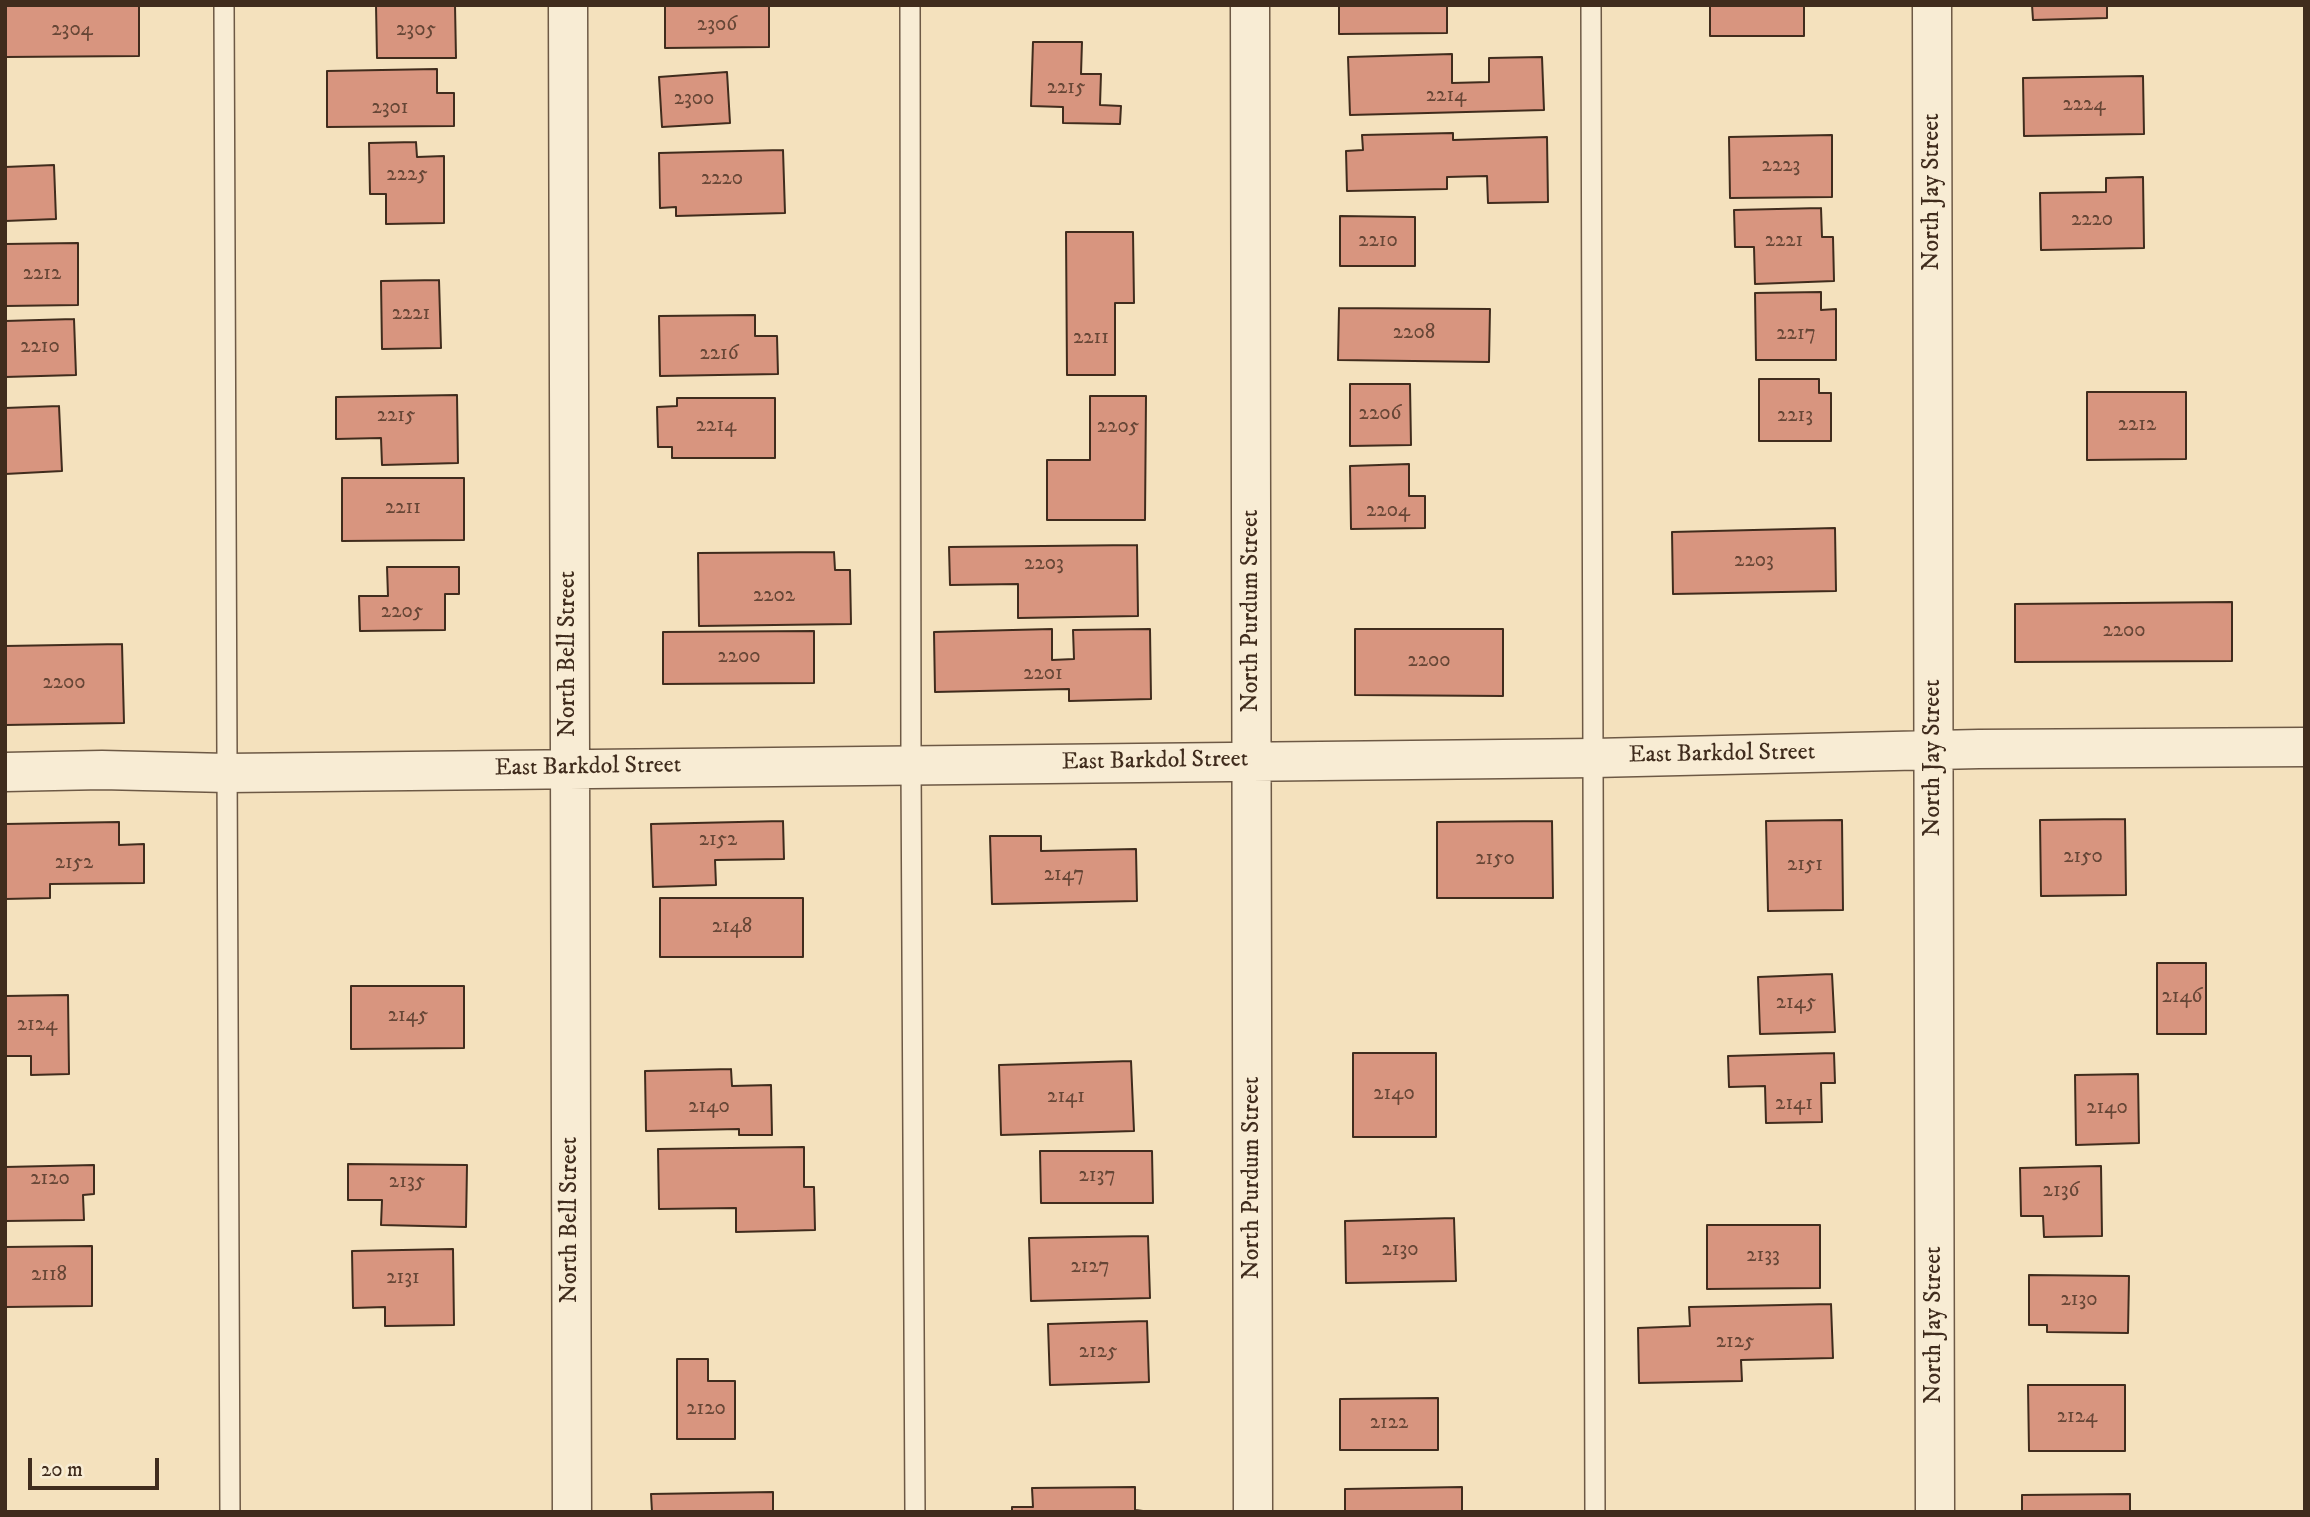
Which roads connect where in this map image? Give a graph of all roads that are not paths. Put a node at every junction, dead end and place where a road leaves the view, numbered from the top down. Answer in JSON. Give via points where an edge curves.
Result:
{"nodes":[{"id":1,"x":224,"y":5,"type":"edge"},
{"id":2,"x":568,"y":5,"type":"edge"},
{"id":3,"x":910,"y":5,"type":"edge"},
{"id":4,"x":1250,"y":5,"type":"edge"},
{"id":5,"x":1591,"y":5,"type":"edge"},
{"id":6,"x":1932,"y":5,"type":"edge"},
{"id":7,"x":2305,"y":747,"type":"edge"},
{"id":8,"x":1934,"y":750,"type":"junction"},
{"id":9,"x":1594,"y":758,"type":"junction"},
{"id":10,"x":1252,"y":760,"type":"junction"},
{"id":11,"x":911,"y":765,"type":"junction"},
{"id":12,"x":569,"y":768,"type":"junction"},
{"id":13,"x":5,"y":772,"type":"edge"},
{"id":14,"x":227,"y":773,"type":"junction"},
{"id":15,"x":230,"y":1512,"type":"edge"},
{"id":16,"x":572,"y":1512,"type":"edge"},
{"id":17,"x":915,"y":1512,"type":"edge"},
{"id":18,"x":1253,"y":1512,"type":"edge"},
{"id":19,"x":1595,"y":1512,"type":"edge"},
{"id":20,"x":1936,"y":1512,"type":"edge"}],
"edges":[{"from":1,"to":14,"type":"lane"},
{"from":2,"to":12,"type":"street","name":"North Bell Street"},
{"from":3,"to":11,"type":"lane"},
{"from":4,"to":10,"type":"street","name":"North Purdum Street"},
{"from":5,"to":9,"type":"lane"},
{"from":6,"to":8,"type":"street","name":"North Jay Street"},
{"from":7,"to":8,"type":"street","name":"East Barkdol Street"},
{"from":8,"to":9,"type":"street","name":"East Barkdol Street"},
{"from":8,"to":20,"type":"street","name":"North Jay Street"},
{"from":9,"to":10,"type":"street","name":"East Barkdol Street"},
{"from":9,"to":19,"type":"lane"},
{"from":10,"to":11,"type":"street","name":"East Barkdol Street"},
{"from":10,"to":18,"type":"street","name":"North Purdum Street"},
{"from":11,"to":12,"type":"street","name":"East Barkdol Street"},
{"from":11,"to":17,"type":"lane"},
{"from":12,"to":14,"type":"street","name":"East Barkdol Street"},
{"from":12,"to":16,"type":"street","name":"North Bell Street"},
{"from":13,"to":14,"type":"street","name":"East Barkdol Street"},
{"from":14,"to":15,"type":"lane"}]}
